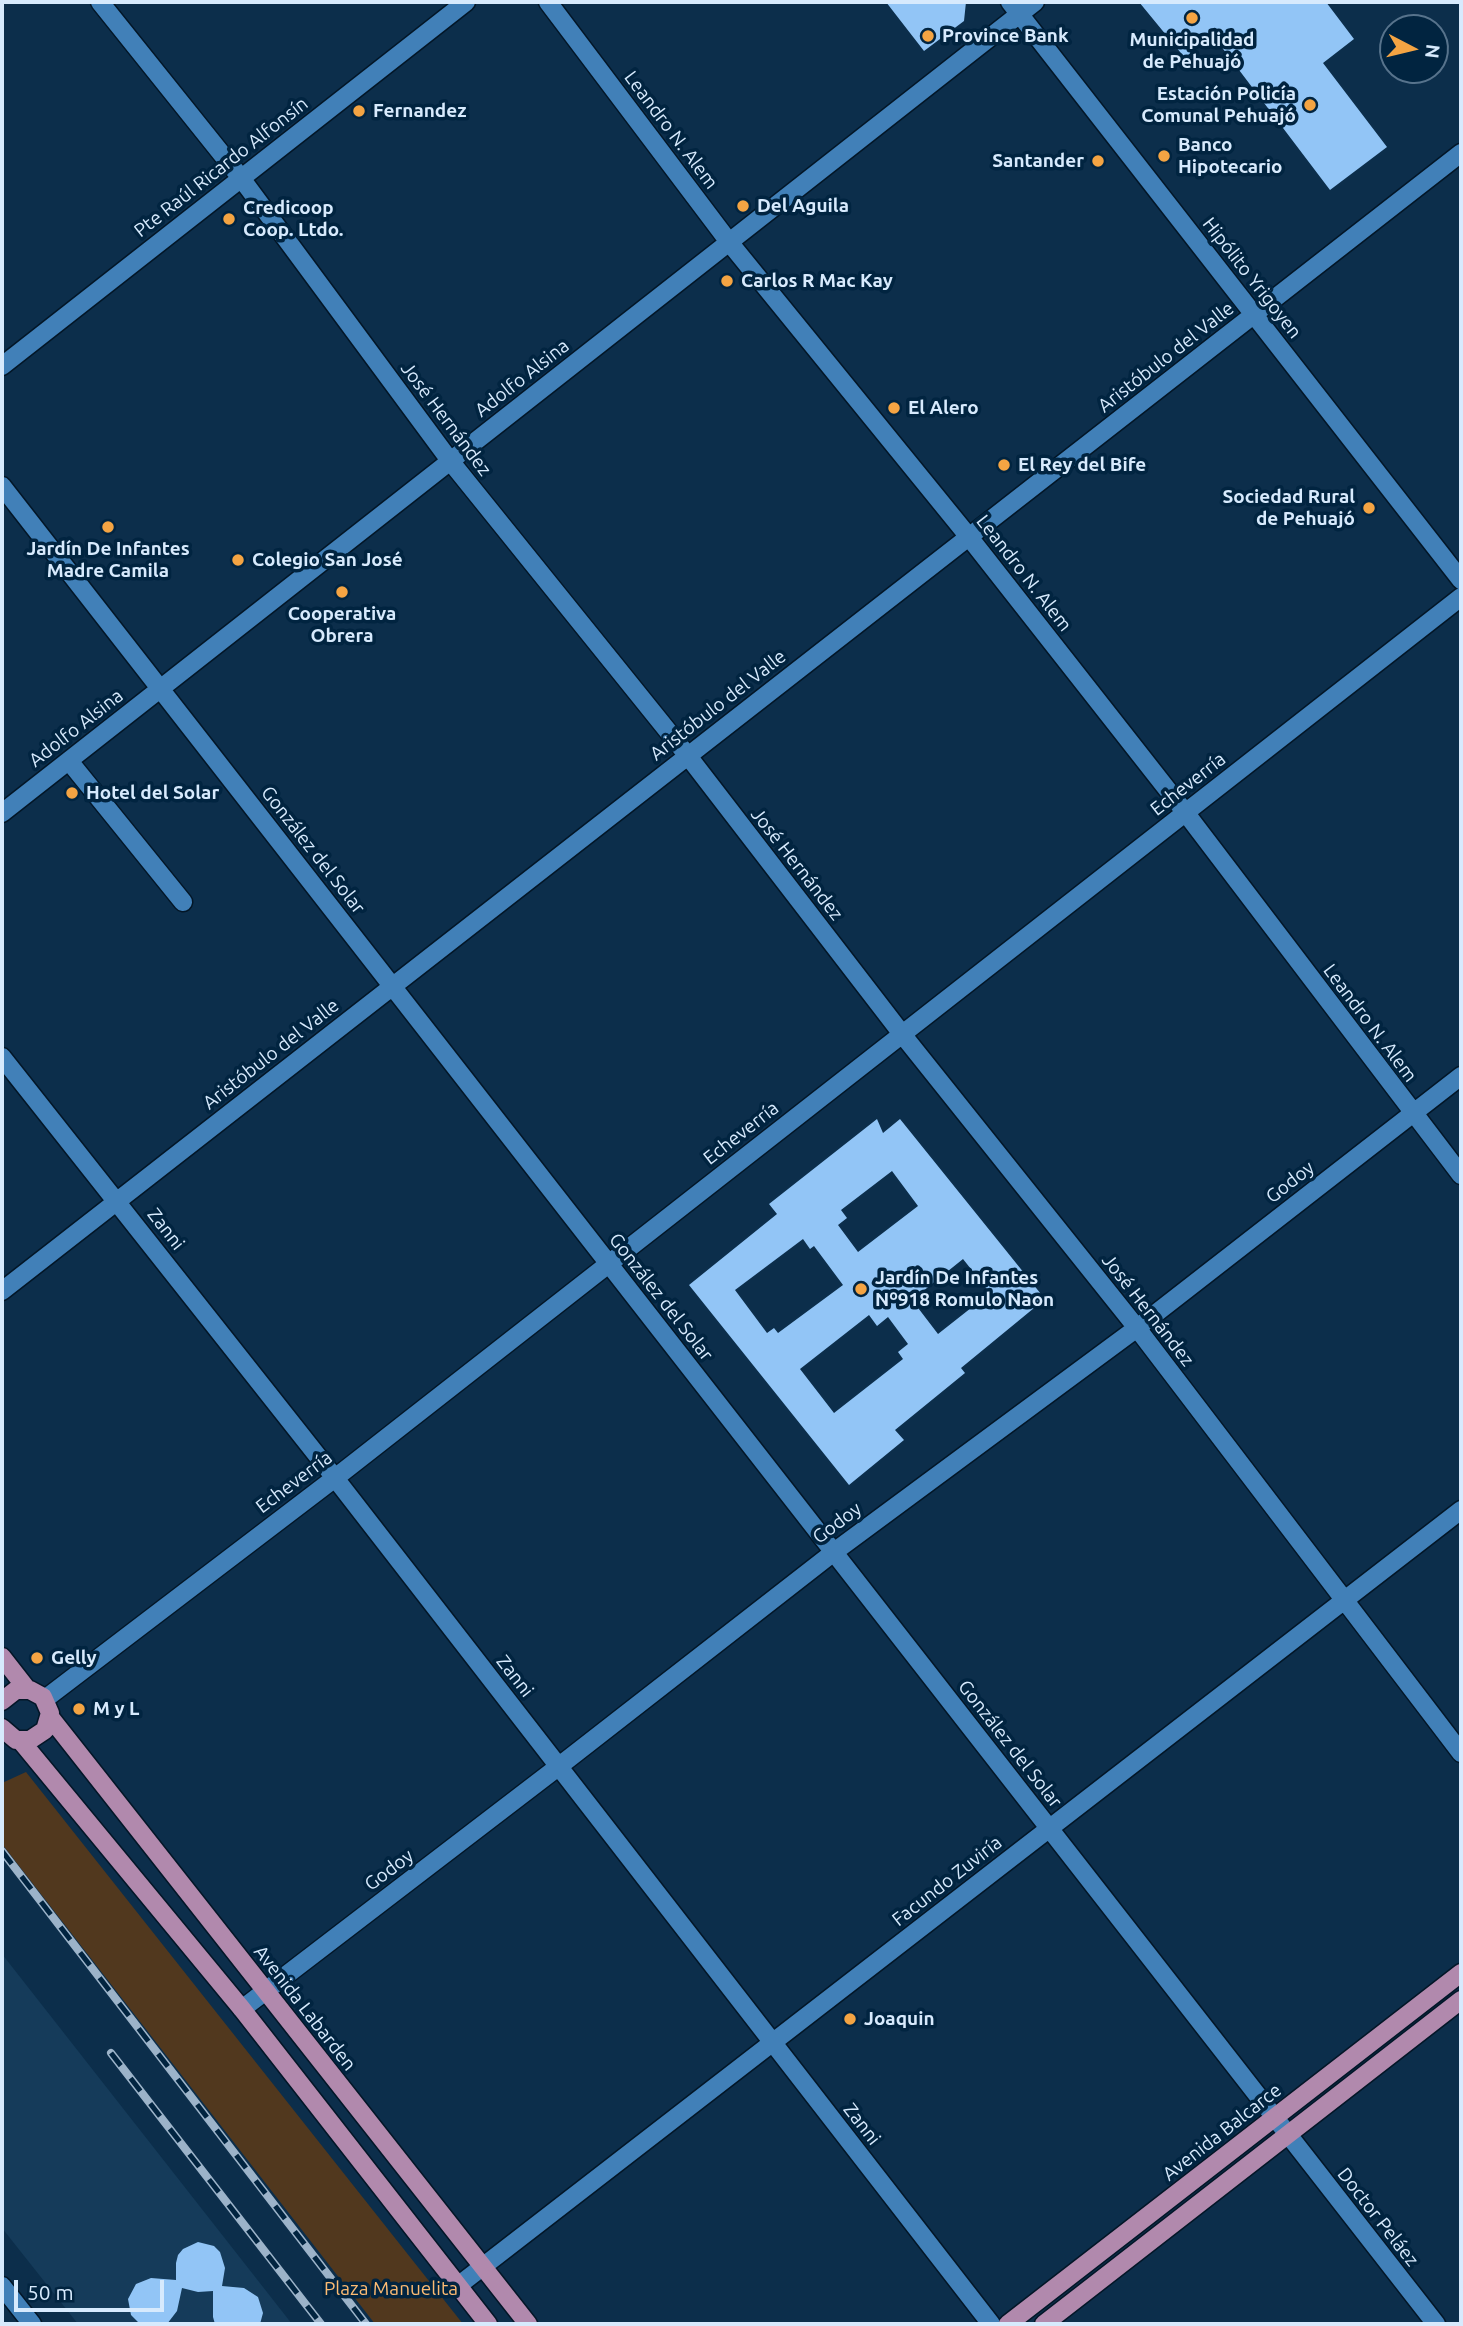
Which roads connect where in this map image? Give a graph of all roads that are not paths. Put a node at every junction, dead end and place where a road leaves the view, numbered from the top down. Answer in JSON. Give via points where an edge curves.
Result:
{"nodes":[{"id":1,"x":100,"y":2,"type":"edge"},
{"id":2,"x":466,"y":2,"type":"edge"},
{"id":3,"x":548,"y":2,"type":"edge"},
{"id":4,"x":1035,"y":2,"type":"edge"},
{"id":5,"x":1015,"y":8,"type":"edge"},
{"id":6,"x":1461,"y":153,"type":"edge"},
{"id":7,"x":241,"y":178,"type":"junction"},
{"id":8,"x":729,"y":242,"type":"junction"},
{"id":9,"x":1254,"y":315,"type":"junction"},
{"id":10,"x":2,"y":366,"type":"edge"},
{"id":11,"x":450,"y":462,"type":"junction"},
{"id":12,"x":2,"y":486,"type":"edge"},
{"id":13,"x":968,"y":537,"type":"junction"},
{"id":14,"x":1461,"y":580,"type":"edge"},
{"id":15,"x":1461,"y":597,"type":"edge"},
{"id":16,"x":160,"y":689,"type":"junction"},
{"id":17,"x":688,"y":756,"type":"junction"},
{"id":18,"x":69,"y":761,"type":"junction"},
{"id":19,"x":2,"y":813,"type":"edge"},
{"id":20,"x":1185,"y":813,"type":"junction"},
{"id":21,"x":183,"y":902,"type":"dead end"},
{"id":22,"x":392,"y":986,"type":"junction"},
{"id":23,"x":902,"y":1034,"type":"junction"},
{"id":24,"x":2,"y":1057,"type":"edge"},
{"id":25,"x":1461,"y":1076,"type":"edge"},
{"id":26,"x":1413,"y":1113,"type":"junction"},
{"id":27,"x":1461,"y":1175,"type":"edge"},
{"id":28,"x":116,"y":1201,"type":"junction"},
{"id":29,"x":608,"y":1264,"type":"junction"},
{"id":30,"x":2,"y":1291,"type":"edge"},
{"id":31,"x":1137,"y":1328,"type":"junction"},
{"id":32,"x":335,"y":1478,"type":"junction"},
{"id":33,"x":1461,"y":1510,"type":"edge"},
{"id":34,"x":834,"y":1552,"type":"junction"},
{"id":35,"x":1345,"y":1600,"type":"junction"},
{"id":36,"x":2,"y":1657,"type":"edge"},
{"id":37,"x":27,"y":1689,"type":"junction"},
{"id":38,"x":2,"y":1701,"type":"edge"},
{"id":39,"x":47,"y":1708,"type":"junction"},
{"id":40,"x":10,"y":1739,"type":"edge"},
{"id":41,"x":1461,"y":1752,"type":"edge"},
{"id":42,"x":558,"y":1767,"type":"junction"},
{"id":43,"x":1049,"y":1829,"type":"junction"},
{"id":44,"x":1461,"y":1973,"type":"edge"},
{"id":45,"x":265,"y":1992,"type":"junction"},
{"id":46,"x":1461,"y":2000,"type":"edge"},
{"id":47,"x":242,"y":2009,"type":"junction"},
{"id":48,"x":772,"y":2043,"type":"junction"},
{"id":49,"x":1274,"y":2118,"type":"junction"},
{"id":50,"x":1288,"y":2135,"type":"junction"},
{"id":51,"x":484,"y":2266,"type":"junction"},
{"id":52,"x":459,"y":2285,"type":"junction"},
{"id":53,"x":2,"y":2286,"type":"edge"},
{"id":54,"x":32,"y":2324,"type":"edge"},
{"id":55,"x":488,"y":2324,"type":"edge"},
{"id":56,"x":528,"y":2324,"type":"edge"},
{"id":57,"x":991,"y":2324,"type":"edge"},
{"id":58,"x":1008,"y":2324,"type":"edge"},
{"id":59,"x":1044,"y":2324,"type":"edge"},
{"id":60,"x":1436,"y":2324,"type":"edge"}],
"edges":[{"from":1,"to":7,"type":"street","name":"José Hernández"},
{"from":2,"to":7,"type":"street","name":"Pte Raúl Ricardo Alfonsín"},
{"from":3,"to":8,"type":"street","name":"Leandro N. Alem"},
{"from":4,"to":5,"type":"street","name":"Adolfo Alsina"},
{"from":5,"to":8,"type":"street","name":"Adolfo Alsina"},
{"from":5,"to":9,"type":"street","name":"Hipólito Yrigoyen"},
{"from":6,"to":9,"type":"street","name":"Aristóbulo del Valle"},
{"from":7,"to":10,"type":"street","name":"Pte Raúl Ricardo Alfonsín"},
{"from":7,"to":11,"type":"street","name":"José Hernández"},
{"from":8,"to":11,"type":"street","name":"Adolfo Alsina"},
{"from":8,"to":13,"type":"street","name":"Leandro N. Alem"},
{"from":9,"to":13,"type":"street","name":"Aristóbulo del Valle"},
{"from":9,"to":14,"type":"street","name":"Hipólito Yrigoyen"},
{"from":11,"to":16,"type":"street","name":"Adolfo Alsina"},
{"from":11,"to":17,"type":"street","name":"José Hernández"},
{"from":12,"to":16,"type":"street","name":"González del Solar"},
{"from":13,"to":17,"type":"street","name":"Aristóbulo del Valle"},
{"from":13,"to":20,"type":"street","name":"Leandro N. Alem"},
{"from":15,"to":20,"type":"street","name":"Echeverría"},
{"from":16,"to":18,"type":"street","name":"Adolfo Alsina"},
{"from":16,"to":22,"type":"street","name":"González del Solar"},
{"from":17,"to":22,"type":"street","name":"Aristóbulo del Valle"},
{"from":17,"to":23,"type":"street","name":"José Hernández"},
{"from":18,"to":19,"type":"street","name":"Adolfo Alsina"},
{"from":18,"to":21,"type":"street"},
{"from":20,"to":23,"type":"street","name":"Echeverría"},
{"from":20,"to":26,"type":"street","name":"Leandro N. Alem"},
{"from":22,"to":28,"type":"street","name":"Aristóbulo del Valle"},
{"from":22,"to":29,"type":"street","name":"González del Solar"},
{"from":23,"to":29,"type":"street","name":"Echeverría"},
{"from":23,"to":31,"type":"street","name":"José Hernández"},
{"from":24,"to":28,"type":"street","name":"Zanni"},
{"from":25,"to":26,"type":"street","name":"Godoy"},
{"from":26,"to":27,"type":"street","name":"Leandro N. Alem"},
{"from":26,"to":31,"type":"street","name":"Godoy"},
{"from":28,"to":30,"type":"street","name":"Aristóbulo del Valle"},
{"from":28,"to":32,"type":"street","name":"Zanni"},
{"from":29,"to":32,"type":"street","name":"Echeverría"},
{"from":29,"to":34,"type":"street","name":"González del Solar"},
{"from":31,"to":34,"type":"street","name":"Godoy"},
{"from":31,"to":35,"type":"street","name":"José Hernández"},
{"from":32,"to":39,"type":"street","name":"Echeverría"},
{"from":32,"to":42,"type":"street","name":"Zanni"},
{"from":33,"to":35,"type":"street","name":"Facundo Zuviría"},
{"from":34,"to":42,"type":"street","name":"Godoy"},
{"from":34,"to":43,"type":"street","name":"González del Solar"},
{"from":35,"to":41,"type":"street","name":"José Hernández"},
{"from":35,"to":43,"type":"street","name":"Facundo Zuviría"},
{"from":36,"to":37,"type":"main road"},
{"from":37,"to":38,"type":"main road","via":[[16,1690]]},
{"from":37,"to":39,"type":"main road","via":[[37,1692]]},
{"from":39,"to":40,"type":"main road","via":[[47,1727],[40,1735],[30,1740]]},
{"from":39,"to":45,"type":"main road","name":"Avenida Labarden"},
{"from":40,"to":47,"type":"main road"},
{"from":42,"to":45,"type":"street","name":"Godoy"},
{"from":42,"to":48,"type":"street","name":"Zanni"},
{"from":43,"to":48,"type":"street","name":"Facundo Zuviría"},
{"from":43,"to":49,"type":"street","name":"González del Solar"},
{"from":44,"to":49,"type":"main road","name":"Avenida Balcarce"},
{"from":45,"to":47,"type":"street","name":"Godoy"},
{"from":45,"to":51,"type":"main road","name":"Avenida Labarden"},
{"from":46,"to":50,"type":"main road"},
{"from":47,"to":52,"type":"main road"},
{"from":48,"to":51,"type":"street","name":"Facundo Zuviría"},
{"from":48,"to":57,"type":"street","name":"Zanni"},
{"from":49,"to":50,"type":"street","name":"González del Solar"},
{"from":49,"to":58,"type":"main road","name":"Avenida Balcarce"},
{"from":50,"to":59,"type":"main road"},
{"from":50,"to":60,"type":"street","name":"Doctor Peláez"},
{"from":51,"to":52,"type":"street","name":"Facundo Zuviría"},
{"from":51,"to":56,"type":"main road","name":"Avenida Labarden"},
{"from":52,"to":55,"type":"main road"},
{"from":53,"to":54,"type":"street"}]}
